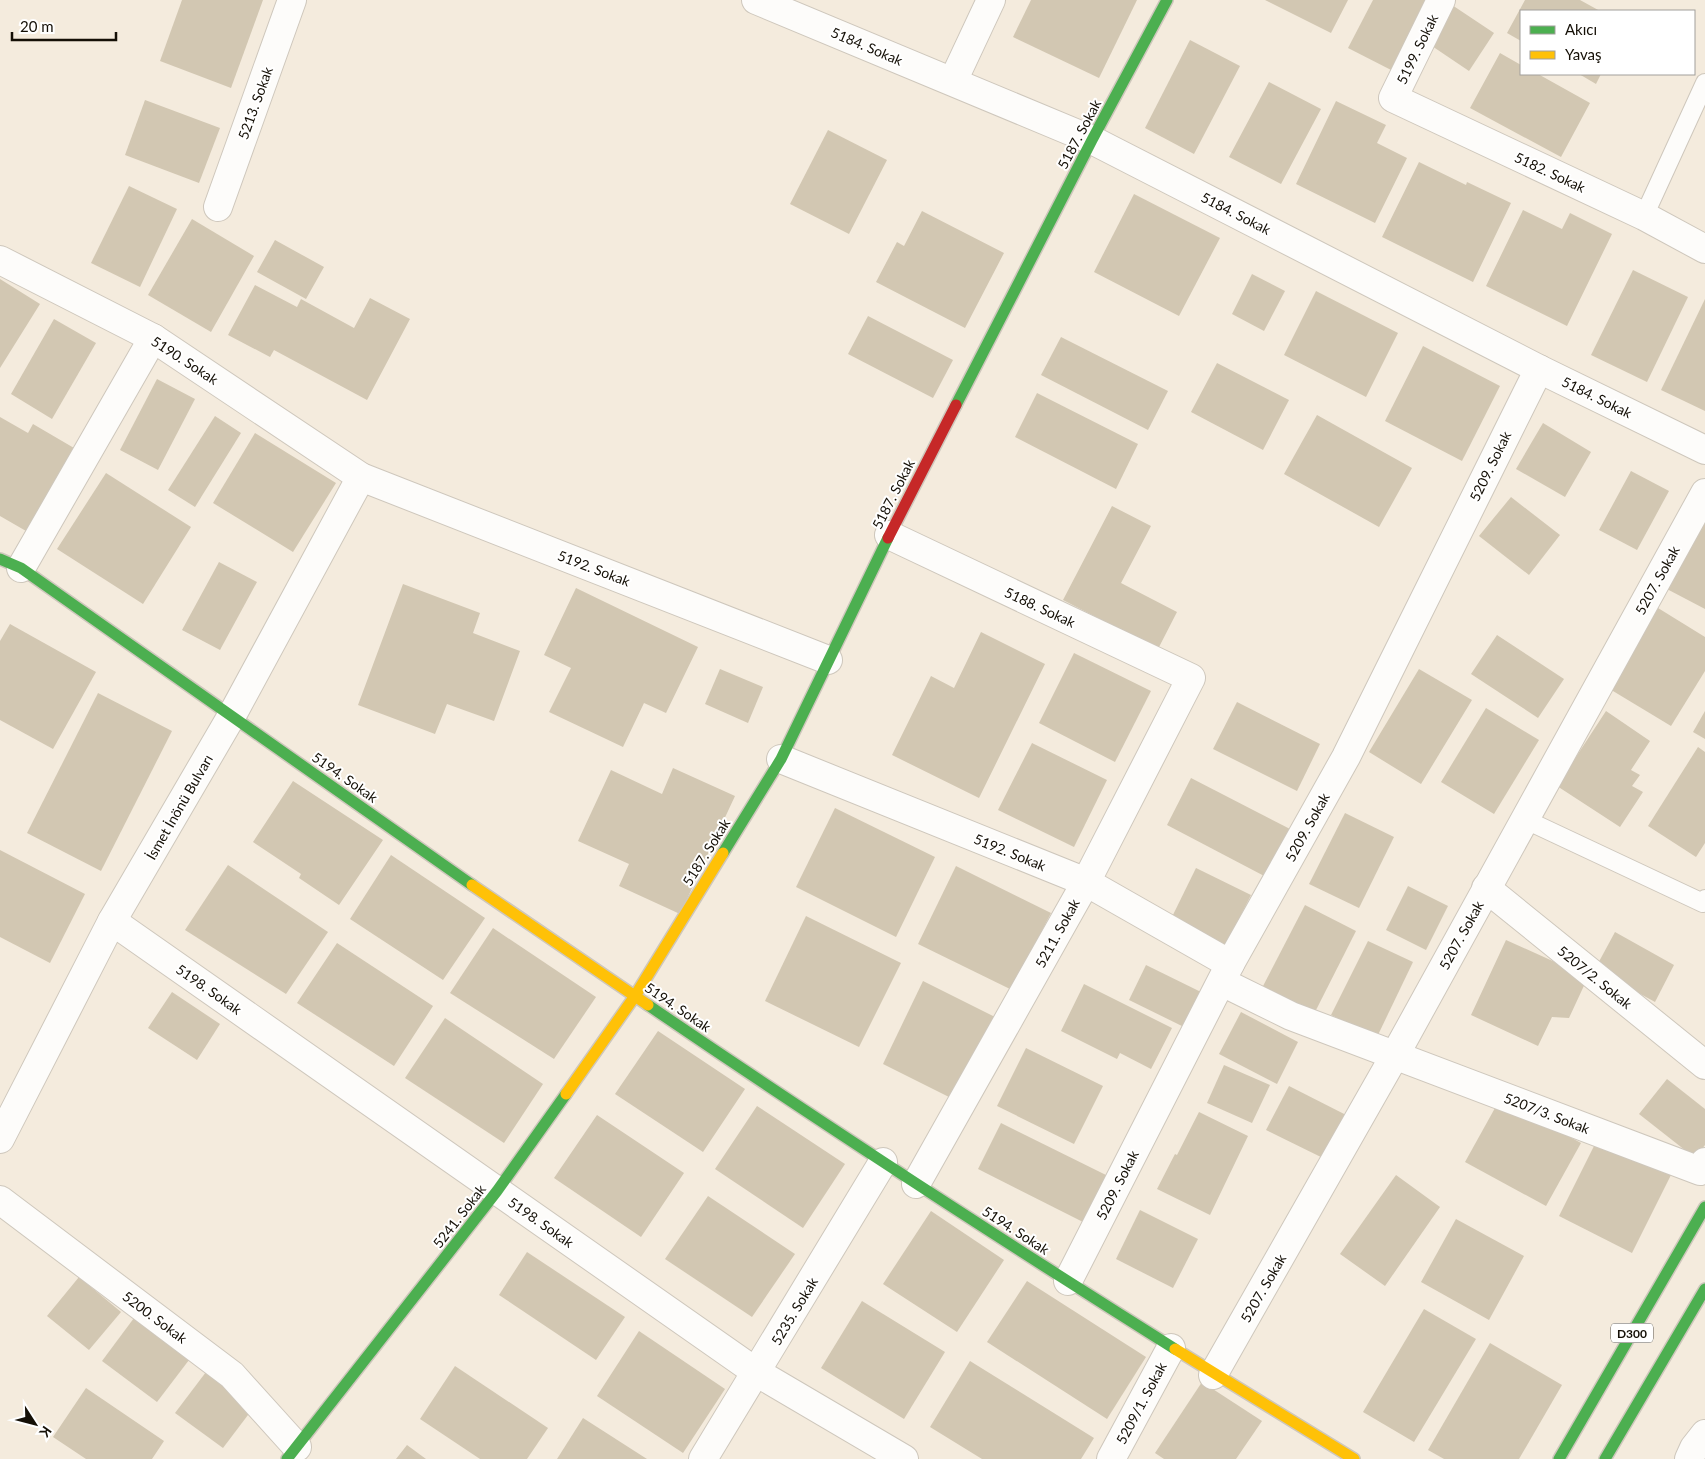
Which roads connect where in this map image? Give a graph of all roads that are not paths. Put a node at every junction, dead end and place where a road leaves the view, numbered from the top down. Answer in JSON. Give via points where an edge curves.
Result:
{"nodes":[{"id":1,"x":292,"y":0,"type":"edge"},
{"id":2,"x":756,"y":0,"type":"edge"},
{"id":3,"x":991,"y":0,"type":"edge"},
{"id":4,"x":1167,"y":0,"type":"edge"},
{"id":5,"x":1441,"y":0,"type":"edge"},
{"id":6,"x":788,"y":6,"type":"edge"},
{"id":7,"x":953,"y":81,"type":"junction"},
{"id":8,"x":1705,"y":83,"type":"edge"},
{"id":9,"x":1393,"y":98,"type":"joint"},
{"id":10,"x":1092,"y":140,"type":"junction"},
{"id":11,"x":218,"y":207,"type":"dead end"},
{"id":12,"x":1644,"y":216,"type":"junction"},
{"id":13,"x":1705,"y":249,"type":"edge"},
{"id":14,"x":0,"y":260,"type":"edge"},
{"id":15,"x":153,"y":338,"type":"junction"},
{"id":16,"x":1539,"y":369,"type":"junction"},
{"id":17,"x":1705,"y":450,"type":"edge"},
{"id":18,"x":360,"y":477,"type":"junction"},
{"id":19,"x":1705,"y":493,"type":"edge"},
{"id":20,"x":889,"y":535,"type":"junction"},
{"id":21,"x":10,"y":564,"type":"edge"},
{"id":22,"x":828,"y":660,"type":"junction"},
{"id":23,"x":1191,"y":678,"type":"joint"},
{"id":24,"x":231,"y":717,"type":"junction"},
{"id":25,"x":780,"y":759,"type":"junction"},
{"id":26,"x":1524,"y":819,"type":"junction"},
{"id":27,"x":1086,"y":882,"type":"junction"},
{"id":28,"x":1486,"y":888,"type":"junction"},
{"id":29,"x":1705,"y":899,"type":"edge"},
{"id":30,"x":112,"y":921,"type":"junction"},
{"id":31,"x":1226,"y":973,"type":"junction"},
{"id":32,"x":635,"y":996,"type":"junction"},
{"id":33,"x":1395,"y":1055,"type":"junction"},
{"id":34,"x":1705,"y":1065,"type":"edge"},
{"id":35,"x":0,"y":1139,"type":"edge"},
{"id":36,"x":883,"y":1162,"type":"junction"},
{"id":37,"x":1702,"y":1166,"type":"edge"},
{"id":38,"x":916,"y":1184,"type":"junction"},
{"id":39,"x":497,"y":1191,"type":"junction"},
{"id":40,"x":0,"y":1200,"type":"edge"},
{"id":41,"x":1705,"y":1207,"type":"edge"},
{"id":42,"x":1068,"y":1281,"type":"junction"},
{"id":43,"x":1704,"y":1292,"type":"edge"},
{"id":44,"x":1171,"y":1348,"type":"junction"},
{"id":45,"x":756,"y":1372,"type":"junction"},
{"id":46,"x":1213,"y":1375,"type":"junction"},
{"id":47,"x":1705,"y":1434,"type":"edge"},
{"id":48,"x":292,"y":1453,"type":"edge"},
{"id":49,"x":703,"y":1459,"type":"edge"},
{"id":50,"x":904,"y":1459,"type":"edge"},
{"id":51,"x":1111,"y":1459,"type":"edge"},
{"id":52,"x":1354,"y":1459,"type":"edge"},
{"id":53,"x":1559,"y":1459,"type":"edge"},
{"id":54,"x":1605,"y":1459,"type":"edge"},
{"id":55,"x":1689,"y":1459,"type":"edge"}],
"edges":[{"from":1,"to":11,"type":"street","name":"5213. Sokak"},
{"from":2,"to":6,"type":"street","name":"5184. Sokak"},
{"from":3,"to":7,"type":"street"},
{"from":4,"to":10,"type":"main road","name":"5187. Sokak"},
{"from":5,"to":9,"type":"street","name":"5199. Sokak"},
{"from":6,"to":7,"type":"street","name":"5184. Sokak"},
{"from":7,"to":10,"type":"street","name":"5184. Sokak"},
{"from":8,"to":12,"type":"lane"},
{"from":9,"to":12,"type":"street","name":"5182. Sokak"},
{"from":10,"to":16,"type":"street","name":"5184. Sokak"},
{"from":10,"to":20,"type":"main road","name":"5187. Sokak"},
{"from":12,"to":13,"type":"street","name":"5182. Sokak"},
{"from":14,"to":15,"type":"street","name":"5190. Sokak"},
{"from":15,"to":18,"type":"street","name":"5190. Sokak"},
{"from":15,"to":21,"type":"street"},
{"from":16,"to":17,"type":"street","name":"5184. Sokak"},
{"from":16,"to":31,"type":"street","name":"5209. Sokak","via":[[1346,757]]},
{"from":18,"to":22,"type":"street","name":"5192. Sokak"},
{"from":18,"to":24,"type":"street","name":"İsmet İnönü Bulvarı"},
{"from":19,"to":26,"type":"street","name":"5207. Sokak"},
{"from":20,"to":22,"type":"main road","name":"5187. Sokak"},
{"from":20,"to":23,"type":"street","name":"5188. Sokak"},
{"from":21,"to":24,"type":"main road","name":"5194. Sokak"},
{"from":22,"to":25,"type":"main road","name":"5187. Sokak"},
{"from":23,"to":27,"type":"street","name":"5211. Sokak"},
{"from":24,"to":30,"type":"street","name":"İsmet İnönü Bulvarı"},
{"from":24,"to":32,"type":"main road","name":"5194. Sokak"},
{"from":25,"to":27,"type":"street","name":"5192. Sokak"},
{"from":25,"to":32,"type":"main road","name":"5187. Sokak"},
{"from":26,"to":28,"type":"street","name":"5207. Sokak"},
{"from":26,"to":29,"type":"lane","via":[[1703,903]]},
{"from":27,"to":31,"type":"street","name":"5192. Sokak"},
{"from":27,"to":38,"type":"street","name":"5211. Sokak"},
{"from":28,"to":33,"type":"street","name":"5207. Sokak"},
{"from":28,"to":34,"type":"street","name":"5207/2. Sokak"},
{"from":30,"to":35,"type":"street","name":"İsmet İnönü Bulvarı"},
{"from":30,"to":39,"type":"street","name":"5198. Sokak"},
{"from":31,"to":33,"type":"street","name":"5207/3. Sokak","via":[[1292,1016]]},
{"from":31,"to":42,"type":"street","name":"5209. Sokak"},
{"from":32,"to":36,"type":"main road","name":"5194. Sokak"},
{"from":32,"to":39,"type":"main road","name":"5241. Sokak"},
{"from":33,"to":37,"type":"street","name":"5207/3. Sokak"},
{"from":33,"to":46,"type":"street","name":"5207. Sokak"},
{"from":36,"to":38,"type":"main road","name":"5194. Sokak"},
{"from":36,"to":45,"type":"street","name":"5235. Sokak"},
{"from":38,"to":42,"type":"main road","name":"5194. Sokak"},
{"from":39,"to":45,"type":"street","name":"5198. Sokak"},
{"from":39,"to":48,"type":"main road","name":"5241. Sokak"},
{"from":40,"to":48,"type":"street","name":"5200. Sokak","via":[[232,1375]]},
{"from":41,"to":53,"type":"main road","number":"D300"},
{"from":42,"to":44,"type":"main road","name":"5194. Sokak"},
{"from":43,"to":54,"type":"main road","number":"D300"},
{"from":44,"to":46,"type":"main road","name":"5194. Sokak"},
{"from":44,"to":51,"type":"street","name":"5209/1. Sokak"},
{"from":45,"to":49,"type":"street","name":"5235. Sokak"},
{"from":45,"to":50,"type":"street","name":"5198. Sokak"},
{"from":46,"to":52,"type":"main road","name":"5194. Sokak"},
{"from":47,"to":55,"type":"street"}]}
